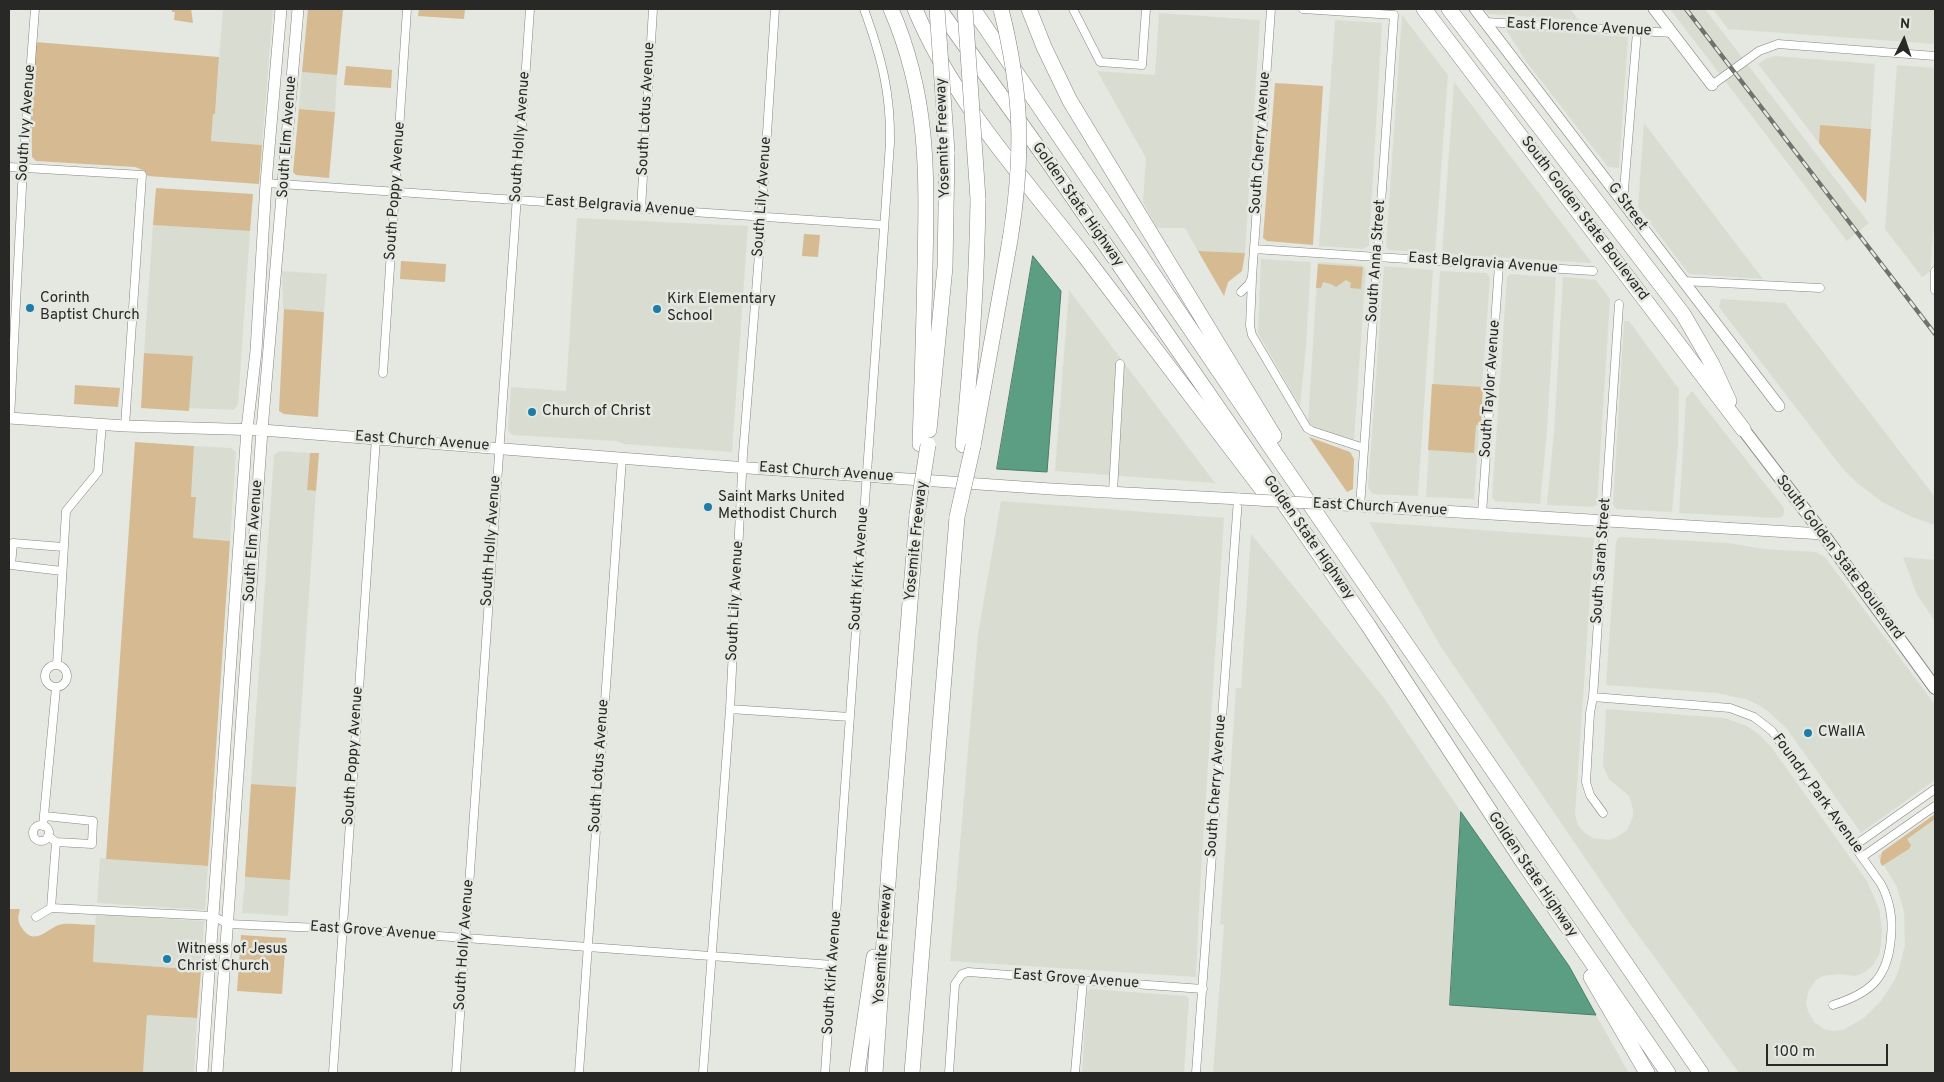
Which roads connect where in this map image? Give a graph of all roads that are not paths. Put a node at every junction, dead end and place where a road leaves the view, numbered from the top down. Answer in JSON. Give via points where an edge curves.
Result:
{"nodes":[{"id":1,"x":35,"y":9,"type":"edge"},
{"id":2,"x":281,"y":9,"type":"edge"},
{"id":3,"x":298,"y":9,"type":"edge"},
{"id":4,"x":408,"y":9,"type":"edge"},
{"id":5,"x":530,"y":9,"type":"edge"},
{"id":6,"x":654,"y":9,"type":"edge"},
{"id":7,"x":775,"y":9,"type":"edge"},
{"id":8,"x":864,"y":9,"type":"edge"},
{"id":9,"x":890,"y":9,"type":"edge"},
{"id":10,"x":915,"y":9,"type":"edge"},
{"id":11,"x":938,"y":9,"type":"edge"},
{"id":12,"x":965,"y":9,"type":"edge"},
{"id":13,"x":973,"y":9,"type":"edge"},
{"id":14,"x":1001,"y":9,"type":"edge"},
{"id":15,"x":1029,"y":9,"type":"edge"},
{"id":16,"x":1073,"y":9,"type":"edge"},
{"id":17,"x":1146,"y":9,"type":"edge"},
{"id":18,"x":1271,"y":9,"type":"edge"},
{"id":19,"x":1303,"y":9,"type":"edge"},
{"id":20,"x":1416,"y":9,"type":"edge"},
{"id":21,"x":1424,"y":9,"type":"edge"},
{"id":22,"x":1449,"y":9,"type":"edge"},
{"id":23,"x":1475,"y":9,"type":"edge"},
{"id":24,"x":1654,"y":9,"type":"edge"},
{"id":25,"x":1485,"y":22,"type":"junction"},
{"id":26,"x":1637,"y":32,"type":"junction"},
{"id":27,"x":1672,"y":33,"type":"junction"},
{"id":28,"x":1935,"y":56,"type":"edge"},
{"id":29,"x":1712,"y":85,"type":"joint"},
{"id":30,"x":1491,"y":96,"type":"junction"},
{"id":31,"x":9,"y":167,"type":"edge"},
{"id":32,"x":23,"y":168,"type":"junction"},
{"id":33,"x":266,"y":183,"type":"junction"},
{"id":34,"x":284,"y":184,"type":"junction"},
{"id":35,"x":396,"y":192,"type":"junction"},
{"id":36,"x":516,"y":200,"type":"junction"},
{"id":37,"x":1623,"y":202,"type":"junction"},
{"id":38,"x":641,"y":209,"type":"junction"},
{"id":39,"x":762,"y":217,"type":"junction"},
{"id":40,"x":884,"y":225,"type":"junction"},
{"id":41,"x":1254,"y":248,"type":"junction"},
{"id":42,"x":1377,"y":257,"type":"junction"},
{"id":43,"x":1499,"y":265,"type":"junction"},
{"id":44,"x":1593,"y":271,"type":"dead end"},
{"id":45,"x":1935,"y":271,"type":"edge"},
{"id":46,"x":1252,"y":277,"type":"junction"},
{"id":47,"x":1683,"y":281,"type":"junction"},
{"id":48,"x":1820,"y":288,"type":"dead end"},
{"id":49,"x":1935,"y":290,"type":"edge"},
{"id":50,"x":1242,"y":292,"type":"dead end"},
{"id":51,"x":1619,"y":304,"type":"dead end"},
{"id":52,"x":1120,"y":364,"type":"dead end"},
{"id":53,"x":383,"y":373,"type":"dead end"},
{"id":54,"x":1780,"y":406,"type":"dead end"},
{"id":55,"x":9,"y":418,"type":"edge"},
{"id":56,"x":102,"y":424,"type":"junction"},
{"id":57,"x":125,"y":426,"type":"junction"},
{"id":58,"x":247,"y":429,"type":"junction"},
{"id":59,"x":1743,"y":429,"type":"junction"},
{"id":60,"x":262,"y":430,"type":"junction"},
{"id":61,"x":376,"y":438,"type":"junction"},
{"id":62,"x":924,"y":445,"type":"junction"},
{"id":63,"x":968,"y":446,"type":"junction"},
{"id":64,"x":498,"y":448,"type":"junction"},
{"id":65,"x":1364,"y":448,"type":"junction"},
{"id":66,"x":622,"y":458,"type":"junction"},
{"id":67,"x":743,"y":468,"type":"junction"},
{"id":68,"x":866,"y":476,"type":"junction"},
{"id":69,"x":1113,"y":492,"type":"junction"},
{"id":70,"x":1239,"y":499,"type":"junction"},
{"id":71,"x":1360,"y":506,"type":"junction"},
{"id":72,"x":1482,"y":514,"type":"junction"},
{"id":73,"x":1605,"y":521,"type":"junction"},
{"id":74,"x":1823,"y":534,"type":"junction"},
{"id":75,"x":63,"y":547,"type":"junction"},
{"id":76,"x":62,"y":570,"type":"junction"},
{"id":77,"x":1386,"y":615,"type":"junction"},
{"id":78,"x":1368,"y":625,"type":"junction"},
{"id":79,"x":57,"y":665,"type":"junction"},
{"id":80,"x":56,"y":688,"type":"junction"},
{"id":81,"x":1935,"y":688,"type":"edge"},
{"id":82,"x":1593,"y":697,"type":"junction"},
{"id":83,"x":730,"y":709,"type":"junction"},
{"id":84,"x":850,"y":717,"type":"junction"},
{"id":85,"x":1935,"y":789,"type":"edge"},
{"id":86,"x":1935,"y":806,"type":"edge"},
{"id":87,"x":1603,"y":813,"type":"dead end"},
{"id":88,"x":45,"y":816,"type":"junction"},
{"id":89,"x":43,"y":826,"type":"junction"},
{"id":90,"x":48,"y":836,"type":"junction"},
{"id":91,"x":56,"y":842,"type":"junction"},
{"id":92,"x":1854,"y":846,"type":"junction"},
{"id":93,"x":890,"y":854,"type":"junction"},
{"id":94,"x":1862,"y":857,"type":"junction"},
{"id":95,"x":1522,"y":862,"type":"junction"},
{"id":96,"x":51,"y":908,"type":"junction"},
{"id":97,"x":926,"y":915,"type":"junction"},
{"id":98,"x":213,"y":916,"type":"junction"},
{"id":99,"x":36,"y":917,"type":"dead end"},
{"id":100,"x":228,"y":924,"type":"junction"},
{"id":101,"x":343,"y":930,"type":"junction"},
{"id":102,"x":466,"y":938,"type":"junction"},
{"id":103,"x":588,"y":947,"type":"junction"},
{"id":104,"x":712,"y":956,"type":"junction"},
{"id":105,"x":834,"y":965,"type":"junction"},
{"id":106,"x":1082,"y":981,"type":"junction"},
{"id":107,"x":1203,"y":989,"type":"junction"},
{"id":108,"x":1833,"y":1005,"type":"dead end"},
{"id":109,"x":202,"y":1073,"type":"edge"},
{"id":110,"x":217,"y":1073,"type":"edge"},
{"id":111,"x":332,"y":1073,"type":"edge"},
{"id":112,"x":456,"y":1073,"type":"edge"},
{"id":113,"x":579,"y":1073,"type":"edge"},
{"id":114,"x":703,"y":1073,"type":"edge"},
{"id":115,"x":825,"y":1073,"type":"edge"},
{"id":116,"x":857,"y":1073,"type":"edge"},
{"id":117,"x":875,"y":1073,"type":"edge"},
{"id":118,"x":912,"y":1073,"type":"edge"},
{"id":119,"x":920,"y":1073,"type":"edge"},
{"id":120,"x":949,"y":1073,"type":"edge"},
{"id":121,"x":1076,"y":1073,"type":"edge"},
{"id":122,"x":1196,"y":1073,"type":"edge"},
{"id":123,"x":1647,"y":1073,"type":"edge"},
{"id":124,"x":1668,"y":1073,"type":"edge"},
{"id":125,"x":1701,"y":1073,"type":"edge"}],
"edges":[{"from":1,"to":32,"type":"street","name":"South Ivy Avenue"},
{"from":2,"to":33,"type":"street","name":"South Elm Avenue"},
{"from":3,"to":34,"type":"street","name":"South Elm Avenue"},
{"from":4,"to":35,"type":"street","name":"South Poppy Avenue"},
{"from":5,"to":36,"type":"street","name":"South Holly Avenue"},
{"from":6,"to":38,"type":"street","name":"South Lotus Avenue"},
{"from":7,"to":39,"type":"street","name":"South Lily Avenue"},
{"from":8,"to":40,"type":"street","name":"South Kirk Avenue","via":[[884,72],[890,115]]},
{"from":9,"to":62,"type":"highway","via":[[914,80],[926,160]]},
{"from":10,"to":78,"type":"highway","via":[[965,103]]},
{"from":11,"to":62,"type":"highway","name":"Yosemite Freeway","bridge":true,"via":[[947,152],[945,267]]},
{"from":11,"to":78,"type":"highway","name":"Golden State Highway","via":[[1049,163]]},
{"from":12,"to":63,"type":"highway","name":"Yosemite Freeway","bridge":true,"via":[[978,199]]},
{"from":13,"to":77,"type":"highway","name":"Golden State Highway"},
{"from":14,"to":63,"type":"highway","bridge":true,"via":[[1016,81],[1020,129],[1018,183],[1010,240]]},
{"from":15,"to":77,"type":"highway","via":[[1070,101],[1280,445],[1357,560]]},
{"from":16,"to":17,"type":"street","via":[[1100,62],[1142,65]]},
{"from":18,"to":41,"type":"street","name":"South Cherry Avenue"},
{"from":19,"to":42,"type":"street","name":"South Anna Street","via":[[1394,15]]},
{"from":20,"to":30,"type":"highway"},
{"from":21,"to":30,"type":"highway","name":"South Golden State Boulevard"},
{"from":22,"to":59,"type":"highway","name":"South Golden State Boulevard","via":[[1683,314],[1712,364]]},
{"from":23,"to":25,"type":"street","name":"G Street"},
{"from":24,"to":27,"type":"street"},
{"from":25,"to":26,"type":"street","name":"East Florence Avenue"},
{"from":25,"to":37,"type":"street","name":"G Street"},
{"from":26,"to":27,"type":"street","name":"East Florence Avenue"},
{"from":26,"to":37,"type":"street"},
{"from":27,"to":29,"type":"street"},
{"from":28,"to":29,"type":"street","via":[[1778,44],[1760,51]]},
{"from":30,"to":59,"type":"highway","name":"South Golden State Boulevard"},
{"from":31,"to":32,"type":"street"},
{"from":32,"to":55,"type":"street","name":"South Ivy Avenue"},
{"from":32,"to":57,"type":"street","via":[[142,175]]},
{"from":33,"to":34,"type":"street","name":"East Belgravia Avenue"},
{"from":33,"to":58,"type":"street","name":"South Elm Avenue","via":[[256,352]]},
{"from":34,"to":35,"type":"street","name":"East Belgravia Avenue"},
{"from":34,"to":60,"type":"street","name":"South Elm Avenue"},
{"from":35,"to":36,"type":"street","name":"East Belgravia Avenue"},
{"from":35,"to":53,"type":"street","name":"South Poppy Avenue"},
{"from":36,"to":38,"type":"street","name":"East Belgravia Avenue"},
{"from":36,"to":64,"type":"street","name":"South Holly Avenue"},
{"from":37,"to":47,"type":"street","name":"G Street"},
{"from":38,"to":39,"type":"street","name":"East Belgravia Avenue"},
{"from":39,"to":40,"type":"street","name":"East Belgravia Avenue"},
{"from":39,"to":67,"type":"street","name":"South Lily Avenue"},
{"from":40,"to":68,"type":"street","name":"South Kirk Avenue"},
{"from":41,"to":42,"type":"street","name":"East Belgravia Avenue"},
{"from":41,"to":46,"type":"street","name":"South Cherry Avenue"},
{"from":42,"to":43,"type":"street","name":"East Belgravia Avenue"},
{"from":42,"to":65,"type":"street","name":"South Anna Street"},
{"from":43,"to":44,"type":"street","name":"East Belgravia Avenue"},
{"from":43,"to":72,"type":"street","name":"South Taylor Avenue"},
{"from":45,"to":49,"type":"street"},
{"from":46,"to":50,"type":"street","name":"South Cherry Avenue"},
{"from":46,"to":65,"type":"street","name":"South Cherry Avenue","via":[[1252,335],[1307,428]]},
{"from":47,"to":48,"type":"street"},
{"from":47,"to":54,"type":"street","name":"G Street"},
{"from":51,"to":73,"type":"street","name":"South Sarah Street"},
{"from":52,"to":69,"type":"street"},
{"from":55,"to":56,"type":"street","name":"East Church Avenue"},
{"from":56,"to":57,"type":"street","name":"East Church Avenue"},
{"from":56,"to":75,"type":"street","via":[[98,472],[66,511]]},
{"from":57,"to":58,"type":"street","name":"East Church Avenue"},
{"from":58,"to":60,"type":"street","name":"East Church Avenue"},
{"from":58,"to":98,"type":"street","name":"South Elm Avenue"},
{"from":59,"to":74,"type":"main road","name":"South Golden State Boulevard"},
{"from":60,"to":61,"type":"street","name":"East Church Avenue"},
{"from":60,"to":100,"type":"street","name":"South Elm Avenue"},
{"from":61,"to":64,"type":"street","name":"East Church Avenue"},
{"from":61,"to":101,"type":"street","name":"South Poppy Avenue"},
{"from":62,"to":93,"type":"highway","name":"Yosemite Freeway","bridge":true},
{"from":63,"to":97,"type":"highway","name":"Yosemite Freeway","bridge":true,"via":[[957,517]]},
{"from":64,"to":66,"type":"street","name":"East Church Avenue"},
{"from":64,"to":102,"type":"street","name":"South Holly Avenue"},
{"from":65,"to":71,"type":"street","name":"South Anna Street"},
{"from":66,"to":67,"type":"street","name":"East Church Avenue"},
{"from":66,"to":103,"type":"street","name":"South Lotus Avenue"},
{"from":67,"to":68,"type":"street","name":"East Church Avenue"},
{"from":67,"to":83,"type":"street","name":"South Lily Avenue"},
{"from":68,"to":69,"type":"street","name":"East Church Avenue"},
{"from":68,"to":84,"type":"street","name":"South Kirk Avenue"},
{"from":69,"to":70,"type":"street","name":"East Church Avenue"},
{"from":70,"to":71,"type":"street","name":"East Church Avenue","bridge":true},
{"from":70,"to":107,"type":"street","name":"South Cherry Avenue"},
{"from":71,"to":72,"type":"street","name":"East Church Avenue"},
{"from":72,"to":73,"type":"street","name":"East Church Avenue"},
{"from":73,"to":74,"type":"street","name":"East Church Avenue"},
{"from":73,"to":82,"type":"street","name":"South Sarah Street"},
{"from":74,"to":81,"type":"main road","name":"South Golden State Boulevard"},
{"from":75,"to":76,"type":"street"},
{"from":75,"to":76,"type":"street","via":[[13,543],[11,565]]},
{"from":76,"to":79,"type":"street"},
{"from":77,"to":125,"type":"highway","name":"Golden State Highway"},
{"from":78,"to":95,"type":"highway","name":"Golden State Highway"},
{"from":79,"to":80,"type":"street","via":[[63,667],[68,677],[63,686]]},
{"from":79,"to":80,"type":"street","via":[[45,674],[46,682]]},
{"from":80,"to":88,"type":"street"},
{"from":82,"to":87,"type":"street","name":"South Sarah Street","via":[[1586,782],[1590,795]]},
{"from":82,"to":92,"type":"street","name":"Foundry Park Avenue","via":[[1719,706],[1745,712],[1772,731]]},
{"from":83,"to":84,"type":"street"},
{"from":83,"to":104,"type":"street","name":"South Lily Avenue"},
{"from":84,"to":105,"type":"street","name":"South Kirk Avenue"},
{"from":85,"to":92,"type":"street"},
{"from":86,"to":94,"type":"street"},
{"from":88,"to":89,"type":"street"},
{"from":88,"to":91,"type":"street","via":[[93,821],[92,844]]},
{"from":89,"to":90,"type":"street"},
{"from":89,"to":90,"type":"street","via":[[34,829],[34,836],[40,841]]},
{"from":90,"to":91,"type":"street"},
{"from":91,"to":96,"type":"street"},
{"from":92,"to":94,"type":"street","name":"Foundry Park Avenue"},
{"from":93,"to":116,"type":"highway"},
{"from":93,"to":117,"type":"highway","name":"Yosemite Freeway"},
{"from":94,"to":108,"type":"street","name":"Foundry Park Avenue","via":[[1888,900],[1892,921],[1890,955],[1876,981],[1857,996]]},
{"from":95,"to":123,"type":"highway"},
{"from":95,"to":124,"type":"highway","name":"Golden State Highway"},
{"from":96,"to":98,"type":"street","name":"East Grove Avenue"},
{"from":96,"to":99,"type":"street"},
{"from":97,"to":118,"type":"highway","name":"Yosemite Freeway"},
{"from":97,"to":119,"type":"highway"},
{"from":98,"to":100,"type":"street","name":"East Grove Avenue"},
{"from":98,"to":109,"type":"street","name":"South Elm Avenue"},
{"from":100,"to":101,"type":"street","name":"East Grove Avenue"},
{"from":100,"to":110,"type":"street","name":"South Elm Avenue"},
{"from":101,"to":102,"type":"street","name":"East Grove Avenue"},
{"from":101,"to":111,"type":"street","name":"South Poppy Avenue"},
{"from":102,"to":103,"type":"street","name":"East Grove Avenue"},
{"from":102,"to":112,"type":"street","name":"South Holly Avenue"},
{"from":103,"to":104,"type":"street","name":"East Grove Avenue"},
{"from":103,"to":113,"type":"street","name":"South Lotus Avenue"},
{"from":104,"to":105,"type":"street","name":"East Grove Avenue"},
{"from":104,"to":114,"type":"street","name":"South Lily Avenue"},
{"from":105,"to":115,"type":"street","name":"South Kirk Avenue"},
{"from":106,"to":107,"type":"street","name":"East Grove Avenue"},
{"from":106,"to":120,"type":"street","name":"East Grove Avenue","via":[[962,974],[955,984]]},
{"from":106,"to":121,"type":"street"},
{"from":107,"to":122,"type":"street","name":"South Cherry Avenue"}]}
